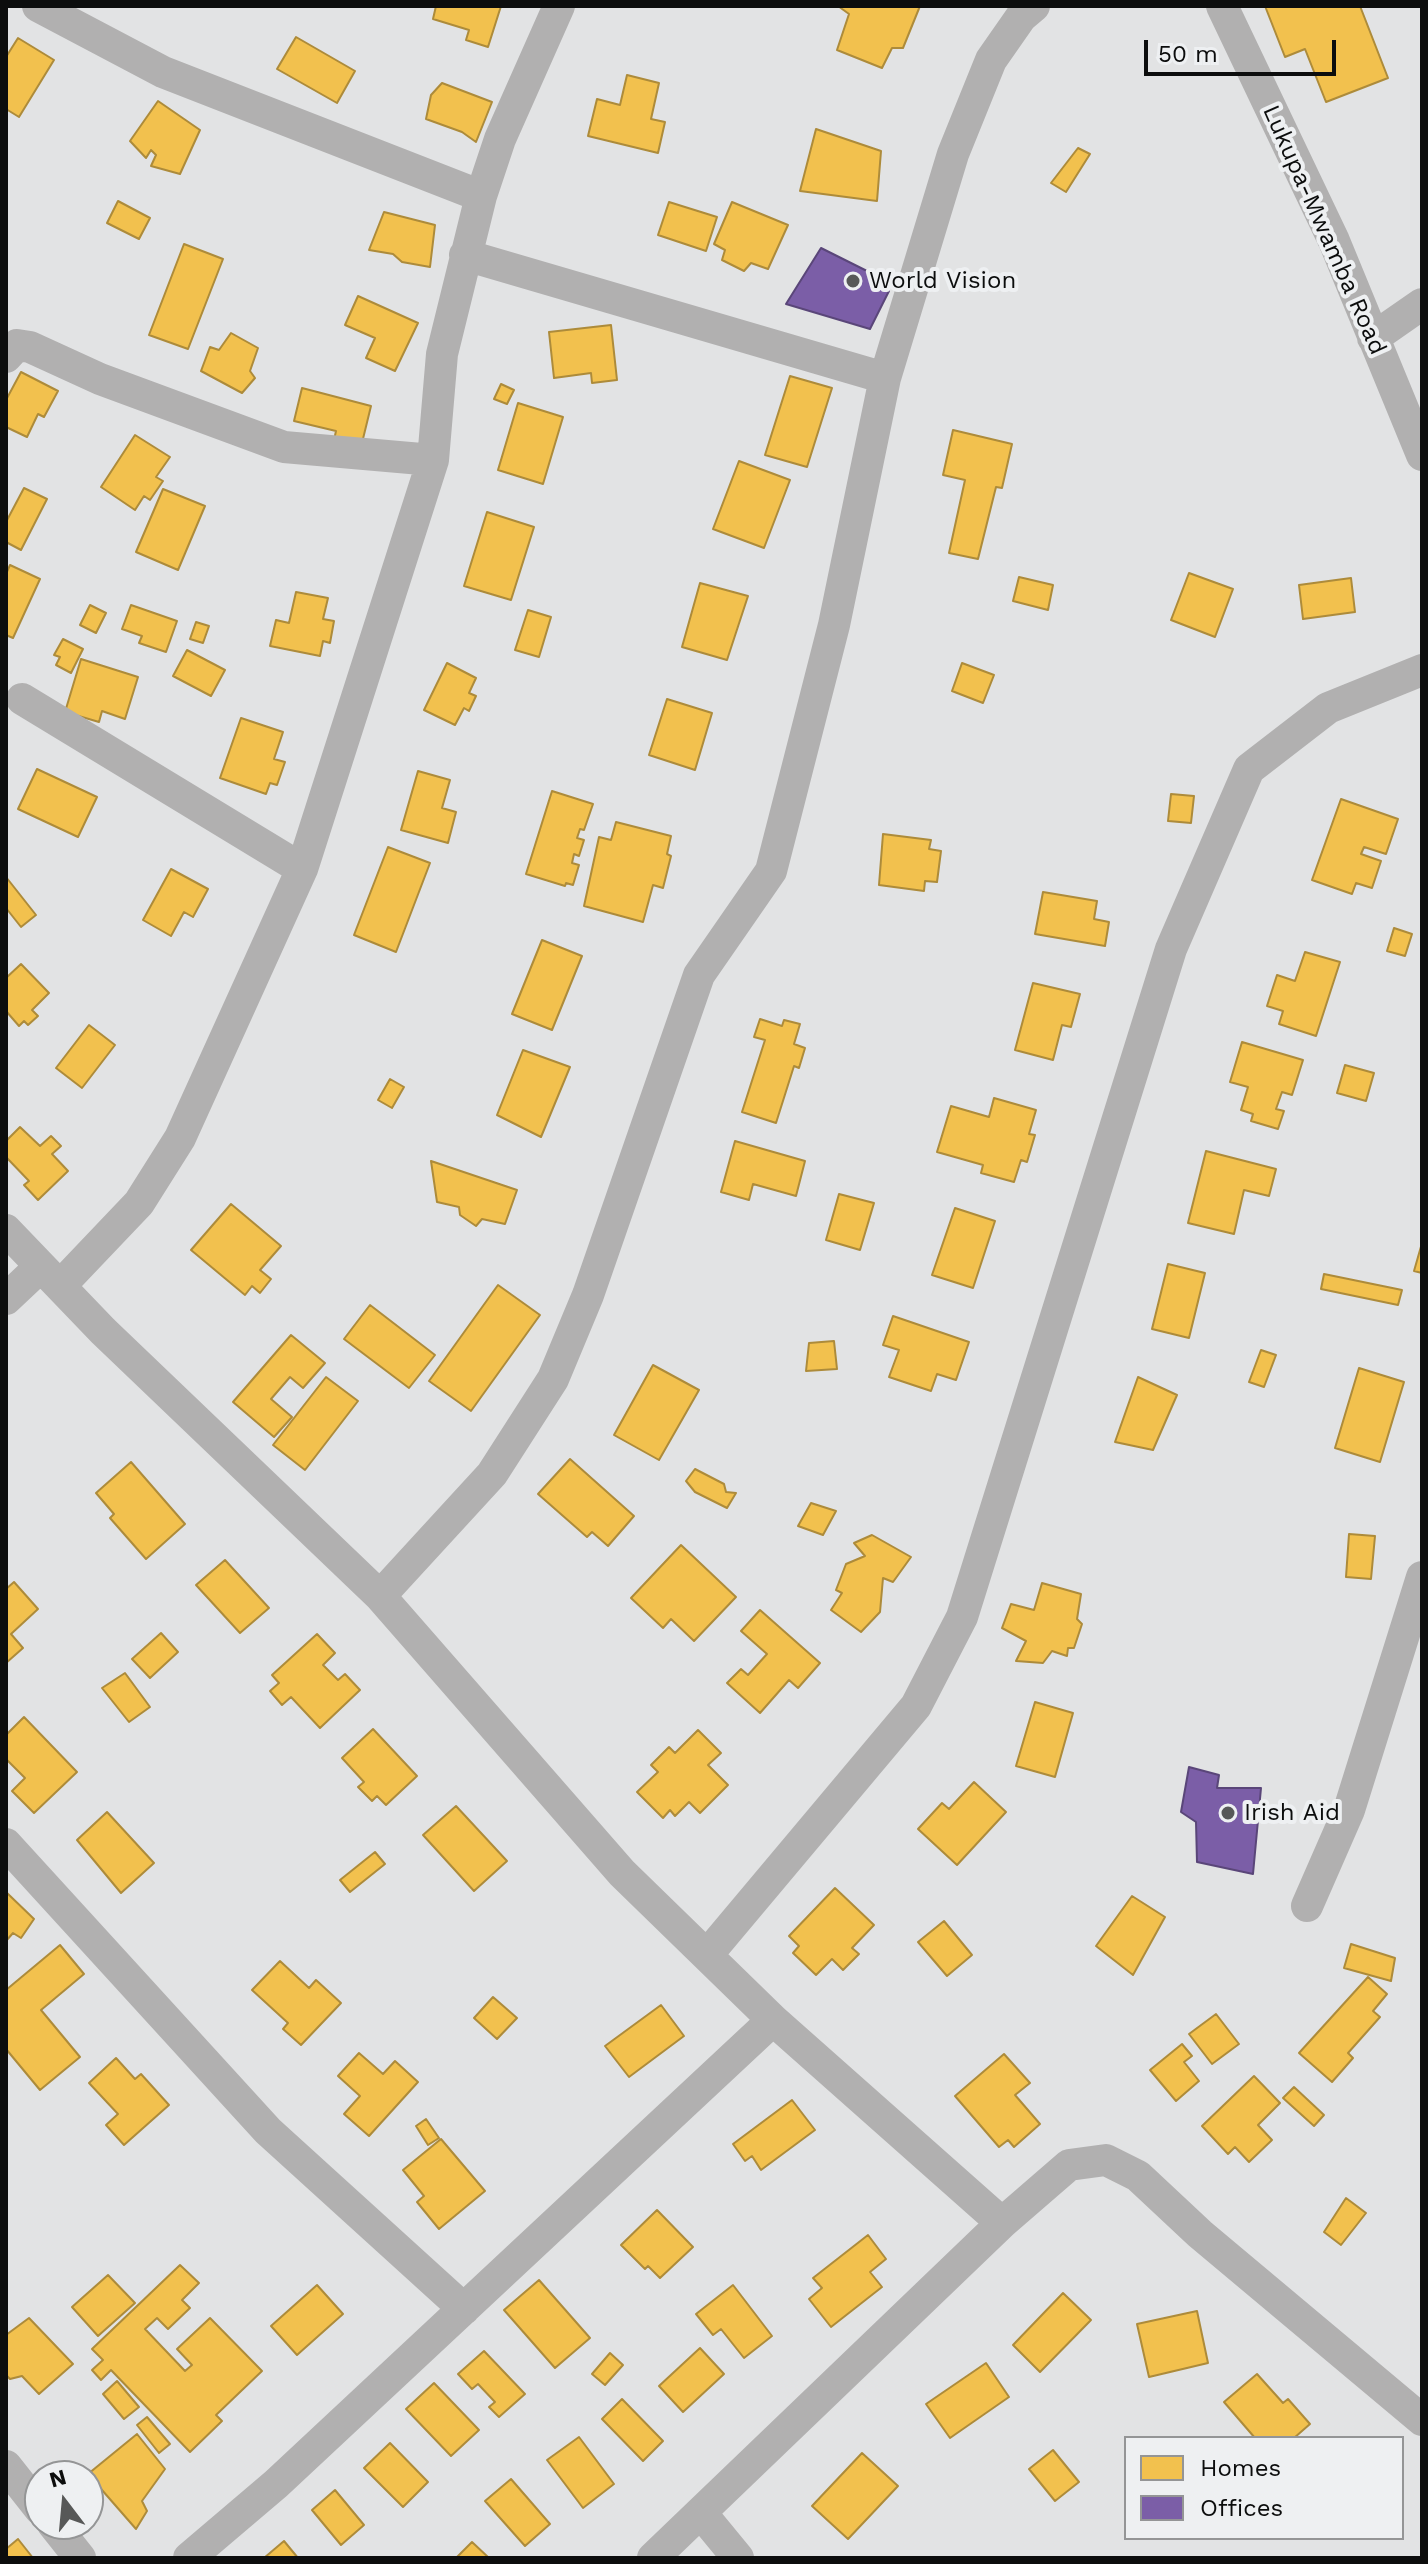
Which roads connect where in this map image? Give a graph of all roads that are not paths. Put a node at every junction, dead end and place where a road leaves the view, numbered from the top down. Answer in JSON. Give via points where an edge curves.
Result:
{"nodes":[{"id":1,"x":38,"y":6,"type":"edge"},
{"id":2,"x":559,"y":6,"type":"edge"},
{"id":3,"x":1034,"y":6,"type":"edge"},
{"id":4,"x":1222,"y":6,"type":"edge"},
{"id":5,"x":481,"y":196,"type":"junction"},
{"id":6,"x":465,"y":255,"type":"junction"},
{"id":7,"x":1422,"y":304,"type":"edge"},
{"id":8,"x":1373,"y":338,"type":"junction"},
{"id":9,"x":6,"y":357,"type":"edge"},
{"id":10,"x":885,"y":378,"type":"junction"},
{"id":11,"x":1422,"y":455,"type":"edge"},
{"id":12,"x":433,"y":460,"type":"junction"},
{"id":13,"x":1422,"y":670,"type":"edge"},
{"id":14,"x":22,"y":699,"type":"dead end"},
{"id":15,"x":302,"y":869,"type":"junction"},
{"id":16,"x":6,"y":1230,"type":"edge"},
{"id":17,"x":50,"y":1277,"type":"junction"},
{"id":18,"x":6,"y":1299,"type":"edge"},
{"id":19,"x":1422,"y":1577,"type":"edge"},
{"id":20,"x":380,"y":1596,"type":"junction"},
{"id":21,"x":6,"y":1844,"type":"edge"},
{"id":22,"x":1307,"y":1906,"type":"dead end"},
{"id":23,"x":707,"y":1955,"type":"junction"},
{"id":24,"x":773,"y":2020,"type":"junction"},
{"id":25,"x":1002,"y":2223,"type":"junction"},
{"id":26,"x":464,"y":2309,"type":"junction"},
{"id":27,"x":1420,"y":2418,"type":"edge"},
{"id":28,"x":6,"y":2466,"type":"edge"},
{"id":29,"x":24,"y":2489,"type":"edge"},
{"id":30,"x":701,"y":2513,"type":"junction"},
{"id":31,"x":66,"y":2540,"type":"edge"},
{"id":32,"x":80,"y":2558,"type":"edge"},
{"id":33,"x":189,"y":2558,"type":"edge"},
{"id":34,"x":653,"y":2558,"type":"edge"},
{"id":35,"x":738,"y":2558,"type":"edge"}],
"edges":[{"from":1,"to":5,"type":"street","via":[[163,72]]},
{"from":2,"to":5,"type":"street","via":[[500,139]]},
{"from":3,"to":10,"type":"street","via":[[985,73],[953,154]]},
{"from":4,"to":8,"type":"street","name":"Lukupa-Mwamba Road","via":[[1334,241]]},
{"from":5,"to":6,"type":"street"},
{"from":6,"to":10,"type":"street"},
{"from":6,"to":12,"type":"street","via":[[442,354]]},
{"from":7,"to":8,"type":"street"},
{"from":8,"to":11,"type":"street","name":"Lukupa-Mwamba Road"},
{"from":9,"to":12,"type":"street","via":[[17,345],[30,347],[100,379],[284,447]]},
{"from":10,"to":20,"type":"street","via":[[834,625],[771,871],[699,975],[593,1281],[553,1379],[492,1474]]},
{"from":12,"to":15,"type":"street"},
{"from":13,"to":23,"type":"street","via":[[1328,708],[1249,769],[1171,949],[962,1617],[916,1706]]},
{"from":14,"to":15,"type":"street"},
{"from":15,"to":17,"type":"street","via":[[180,1138],[139,1203]]},
{"from":16,"to":17,"type":"street"},
{"from":17,"to":18,"type":"street"},
{"from":17,"to":20,"type":"street"},
{"from":19,"to":22,"type":"street","via":[[1349,1810]]},
{"from":20,"to":23,"type":"street","via":[[622,1873]]},
{"from":21,"to":26,"type":"street","via":[[268,2131]]},
{"from":23,"to":24,"type":"street"},
{"from":24,"to":25,"type":"street"},
{"from":24,"to":26,"type":"street"},
{"from":25,"to":27,"type":"street","via":[[1069,2165],[1106,2160],[1138,2176]]},
{"from":25,"to":30,"type":"street"},
{"from":26,"to":33,"type":"street"},
{"from":28,"to":29,"type":"street"},
{"from":30,"to":34,"type":"street"},
{"from":30,"to":35,"type":"street"},
{"from":31,"to":32,"type":"street"}]}
